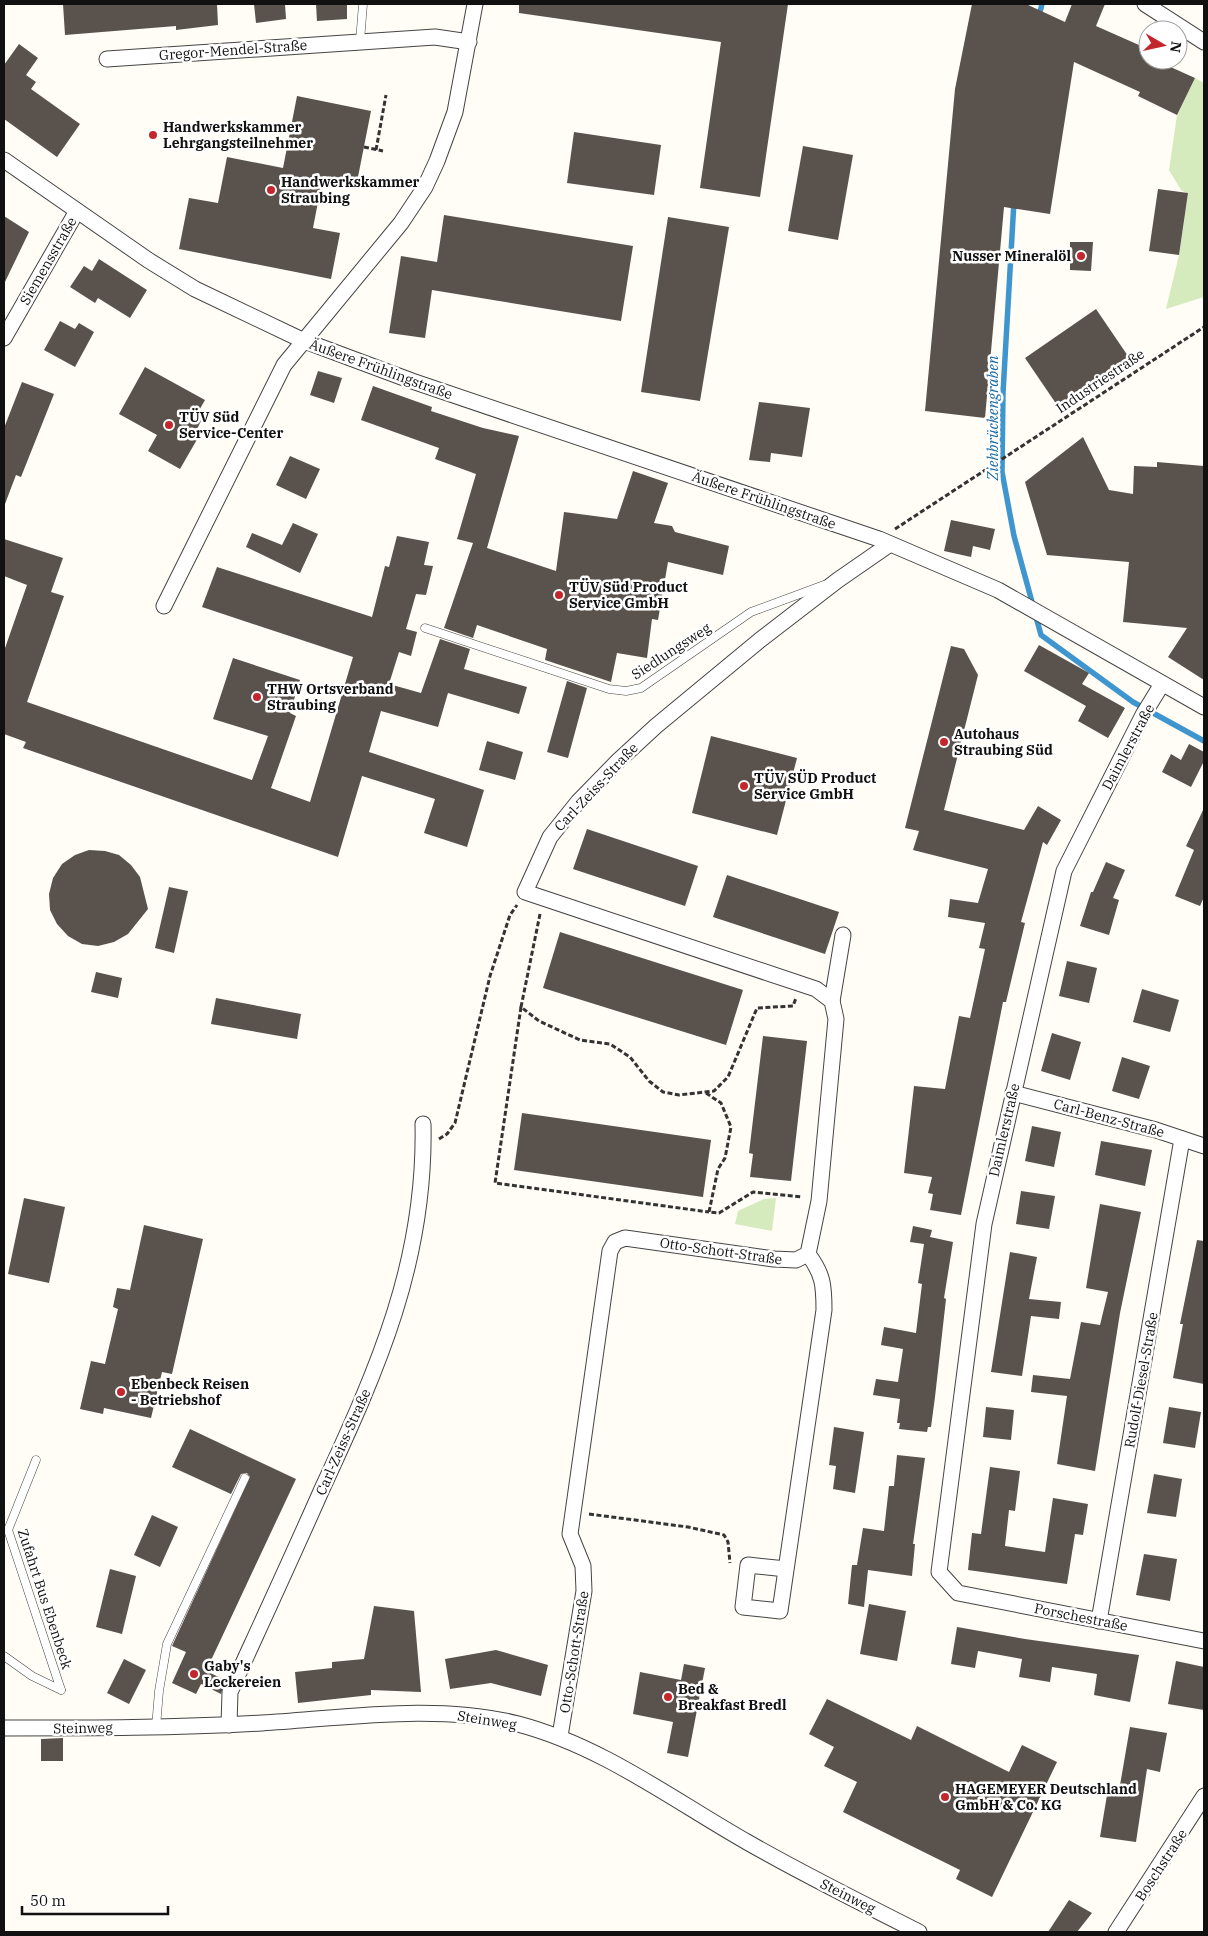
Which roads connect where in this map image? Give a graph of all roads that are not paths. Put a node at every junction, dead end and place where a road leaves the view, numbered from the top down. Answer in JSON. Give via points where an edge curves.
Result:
{"nodes":[{"id":1,"x":363,"y":4,"type":"edge"},
{"id":2,"x":476,"y":4,"type":"edge"},
{"id":3,"x":1145,"y":4,"type":"edge"},
{"id":4,"x":360,"y":42,"type":"junction"},
{"id":5,"x":469,"y":42,"type":"junction"},
{"id":6,"x":1204,"y":42,"type":"edge"},
{"id":7,"x":107,"y":59,"type":"dead end"},
{"id":8,"x":4,"y":160,"type":"edge"},
{"id":9,"x":77,"y":211,"type":"junction"},
{"id":10,"x":4,"y":338,"type":"edge"},
{"id":11,"x":302,"y":340,"type":"junction"},
{"id":12,"x":885,"y":542,"type":"junction"},
{"id":13,"x":838,"y":580,"type":"junction"},
{"id":14,"x":164,"y":606,"type":"dead end"},
{"id":15,"x":425,"y":628,"type":"dead end"},
{"id":16,"x":1162,"y":684,"type":"junction"},
{"id":17,"x":1204,"y":707,"type":"edge"},
{"id":18,"x":843,"y":935,"type":"dead end"},
{"id":19,"x":832,"y":1001,"type":"junction"},
{"id":20,"x":1013,"y":1093,"type":"junction"},
{"id":21,"x":423,"y":1124,"type":"dead end"},
{"id":22,"x":1182,"y":1139,"type":"junction"},
{"id":23,"x":1204,"y":1146,"type":"edge"},
{"id":24,"x":808,"y":1254,"type":"junction"},
{"id":25,"x":36,"y":1460,"type":"dead end"},
{"id":26,"x":245,"y":1478,"type":"dead end"},
{"id":27,"x":786,"y":1569,"type":"junction"},
{"id":28,"x":958,"y":1594,"type":"joint"},
{"id":29,"x":1099,"y":1621,"type":"junction"},
{"id":30,"x":1204,"y":1641,"type":"edge"},
{"id":31,"x":4,"y":1656,"type":"edge"},
{"id":32,"x":229,"y":1724,"type":"junction"},
{"id":33,"x":156,"y":1727,"type":"junction"},
{"id":34,"x":4,"y":1728,"type":"edge"},
{"id":35,"x":560,"y":1736,"type":"junction"},
{"id":36,"x":1204,"y":1796,"type":"edge"},
{"id":37,"x":919,"y":1932,"type":"edge"},
{"id":38,"x":1116,"y":1932,"type":"edge"}],
"edges":[{"from":1,"to":4,"type":"lane"},
{"from":2,"to":5,"type":"street"},
{"from":3,"to":6,"type":"street"},
{"from":4,"to":5,"type":"street","name":"Gregor-Mendel-Straße","via":[[435,37]]},
{"from":4,"to":7,"type":"street","name":"Gregor-Mendel-Straße"},
{"from":5,"to":11,"type":"street","via":[[455,112],[425,187],[400,223]]},
{"from":8,"to":9,"type":"street","name":"Äußere Frühlingstraße"},
{"from":9,"to":10,"type":"street","name":"Siemensstraße"},
{"from":9,"to":11,"type":"street","name":"Äußere Frühlingstraße","via":[[195,289]]},
{"from":11,"to":12,"type":"street","name":"Äußere Frühlingstraße","via":[[412,381]]},
{"from":11,"to":14,"type":"street","name":"Äußere Frühlingstraße","via":[[284,365]]},
{"from":12,"to":13,"type":"street","name":"Carl-Zeiss-Straße"},
{"from":12,"to":16,"type":"street","name":"Äußere Frühlingstraße","via":[[1011,598]]},
{"from":13,"to":15,"type":"lane","name":"Siedlungsweg","via":[[751,612],[641,688],[626,692]]},
{"from":13,"to":19,"type":"street","name":"Carl-Zeiss-Straße","via":[[760,640],[618,760],[550,837],[525,892],[816,989]]},
{"from":16,"to":17,"type":"street","name":"Äußere Frühlingstraße"},
{"from":16,"to":20,"type":"street","name":"Daimlerstraße","via":[[1064,871]]},
{"from":18,"to":19,"type":"street"},
{"from":19,"to":24,"type":"street","via":[[836,1019],[834,1055],[819,1201]]},
{"from":20,"to":22,"type":"street","name":"Carl-Benz-Straße"},
{"from":20,"to":28,"type":"street","name":"Daimlerstraße","via":[[984,1224],[939,1572]]},
{"from":21,"to":32,"type":"street","name":"Carl-Zeiss-Straße","via":[[421,1187],[412,1253],[388,1337],[360,1407],[230,1692]]},
{"from":22,"to":23,"type":"street","name":"Carl-Benz-Straße"},
{"from":22,"to":29,"type":"street","name":"Rudolf-Diesel-Straße"},
{"from":24,"to":27,"type":"street","via":[[820,1269],[824,1310]]},
{"from":24,"to":35,"type":"street","name":"Otto-Schott-Straße","via":[[796,1260],[774,1259],[625,1238],[615,1242],[610,1251],[570,1534],[583,1566],[584,1591]]},
{"from":25,"to":31,"type":"lane","name":"Zufahrt Bus Ebenbeck","via":[[8,1530],[61,1690],[32,1676]]},
{"from":26,"to":33,"type":"lane","via":[[167,1644]]},
{"from":27,"to":27,"type":"street","via":[[780,1611],[743,1607],[748,1564]]},
{"from":28,"to":29,"type":"street","name":"Porschestraße"},
{"from":29,"to":30,"type":"street","name":"Porschestraße"},
{"from":32,"to":33,"type":"street","name":"Steinweg"},
{"from":32,"to":35,"type":"street","name":"Steinweg","via":[[428,1713],[501,1721]]},
{"from":33,"to":34,"type":"street","name":"Steinweg"},
{"from":35,"to":37,"type":"street","name":"Steinweg","via":[[605,1758],[790,1866]]},
{"from":36,"to":38,"type":"street","name":"Boschstraße"}]}
